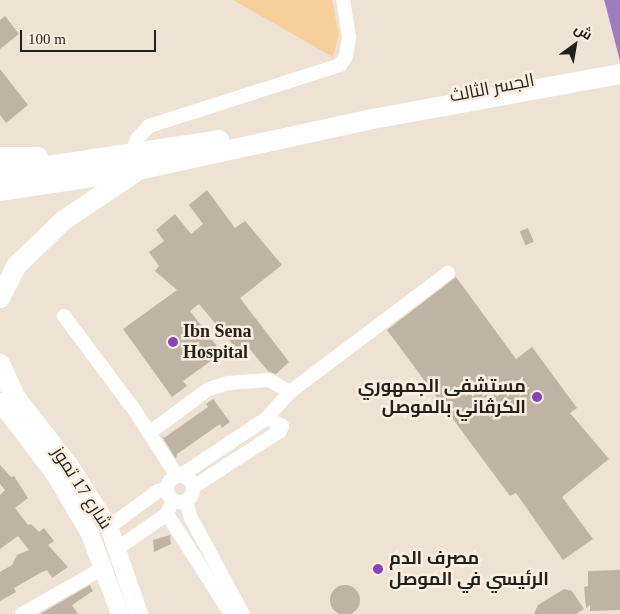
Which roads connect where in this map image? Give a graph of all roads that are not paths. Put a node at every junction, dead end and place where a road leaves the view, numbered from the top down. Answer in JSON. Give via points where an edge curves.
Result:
{"nodes":[{"id":1,"x":343,"y":0,"type":"edge"},
{"id":2,"x":620,"y":65,"type":"edge"},
{"id":3,"x":620,"y":74,"type":"edge"},
{"id":4,"x":366,"y":116,"type":"junction"},
{"id":5,"x":0,"y":156,"type":"edge"},
{"id":6,"x":88,"y":158,"type":"junction"},
{"id":7,"x":135,"y":162,"type":"junction"},
{"id":8,"x":0,"y":173,"type":"edge"},
{"id":9,"x":0,"y":190,"type":"edge"},
{"id":10,"x":448,"y":273,"type":"dead end"},
{"id":11,"x":0,"y":298,"type":"edge"},
{"id":12,"x":64,"y":316,"type":"dead end"},
{"id":13,"x":0,"y":364,"type":"edge"},
{"id":14,"x":0,"y":376,"type":"edge"},
{"id":15,"x":290,"y":392,"type":"junction"},
{"id":16,"x":6,"y":397,"type":"edge"},
{"id":17,"x":267,"y":418,"type":"junction"},
{"id":18,"x":149,"y":432,"type":"junction"},
{"id":19,"x":63,"y":471,"type":"junction"},
{"id":20,"x":180,"y":475,"type":"junction"},
{"id":21,"x":193,"y":487,"type":"junction"},
{"id":22,"x":173,"y":502,"type":"junction"},
{"id":23,"x":109,"y":527,"type":"junction"},
{"id":24,"x":118,"y":548,"type":"junction"},
{"id":25,"x":103,"y":568,"type":"junction"},
{"id":26,"x":215,"y":576,"type":"junction"},
{"id":27,"x":22,"y":614,"type":"edge"},
{"id":28,"x":120,"y":614,"type":"edge"},
{"id":29,"x":139,"y":614,"type":"edge"},
{"id":30,"x":231,"y":614,"type":"edge"},
{"id":31,"x":243,"y":614,"type":"edge"}],
"edges":[{"from":1,"to":7,"type":"street","via":[[349,37],[346,56],[340,65],[149,126],[137,139]]},
{"from":2,"to":4,"type":"highway","name":"الجسر الثالث"},
{"from":3,"to":4,"type":"highway","name":"الجسر الثالث"},
{"from":4,"to":7,"type":"highway"},
{"from":5,"to":6,"type":"highway"},
{"from":6,"to":7,"type":"highway"},
{"from":6,"to":8,"type":"highway"},
{"from":7,"to":9,"type":"highway"},
{"from":7,"to":11,"type":"highway","via":[[64,220],[16,266]]},
{"from":10,"to":15,"type":"street"},
{"from":12,"to":18,"type":"street"},
{"from":13,"to":16,"type":"highway"},
{"from":14,"to":16,"type":"main road","name":"شارع 17 تموز"},
{"from":15,"to":17,"type":"street"},
{"from":15,"to":18,"type":"street","via":[[269,380],[228,383],[209,389]]},
{"from":16,"to":19,"type":"main road","name":"شارع 17 تموز"},
{"from":17,"to":20,"type":"street"},
{"from":17,"to":21,"type":"street","via":[[282,426],[280,432]]},
{"from":18,"to":20,"type":"street"},
{"from":19,"to":23,"type":"main road","name":"شارع 17 تموز"},
{"from":19,"to":25,"type":"main road","name":"شارع 17 تموز"},
{"from":20,"to":21,"type":"street"},
{"from":20,"to":22,"type":"street"},
{"from":21,"to":22,"type":"street"},
{"from":22,"to":23,"type":"street","via":[[158,491]]},
{"from":22,"to":24,"type":"street"},
{"from":22,"to":26,"type":"street"},
{"from":22,"to":26,"type":"street","via":[[191,518]]},
{"from":23,"to":24,"type":"main road","name":"شارع 17 تموز"},
{"from":24,"to":29,"type":"main road","name":"شارع 17 تموز"},
{"from":25,"to":27,"type":"street"},
{"from":25,"to":28,"type":"main road","name":"شارع 17 تموز"},
{"from":26,"to":30,"type":"street"},
{"from":26,"to":31,"type":"street"}]}
